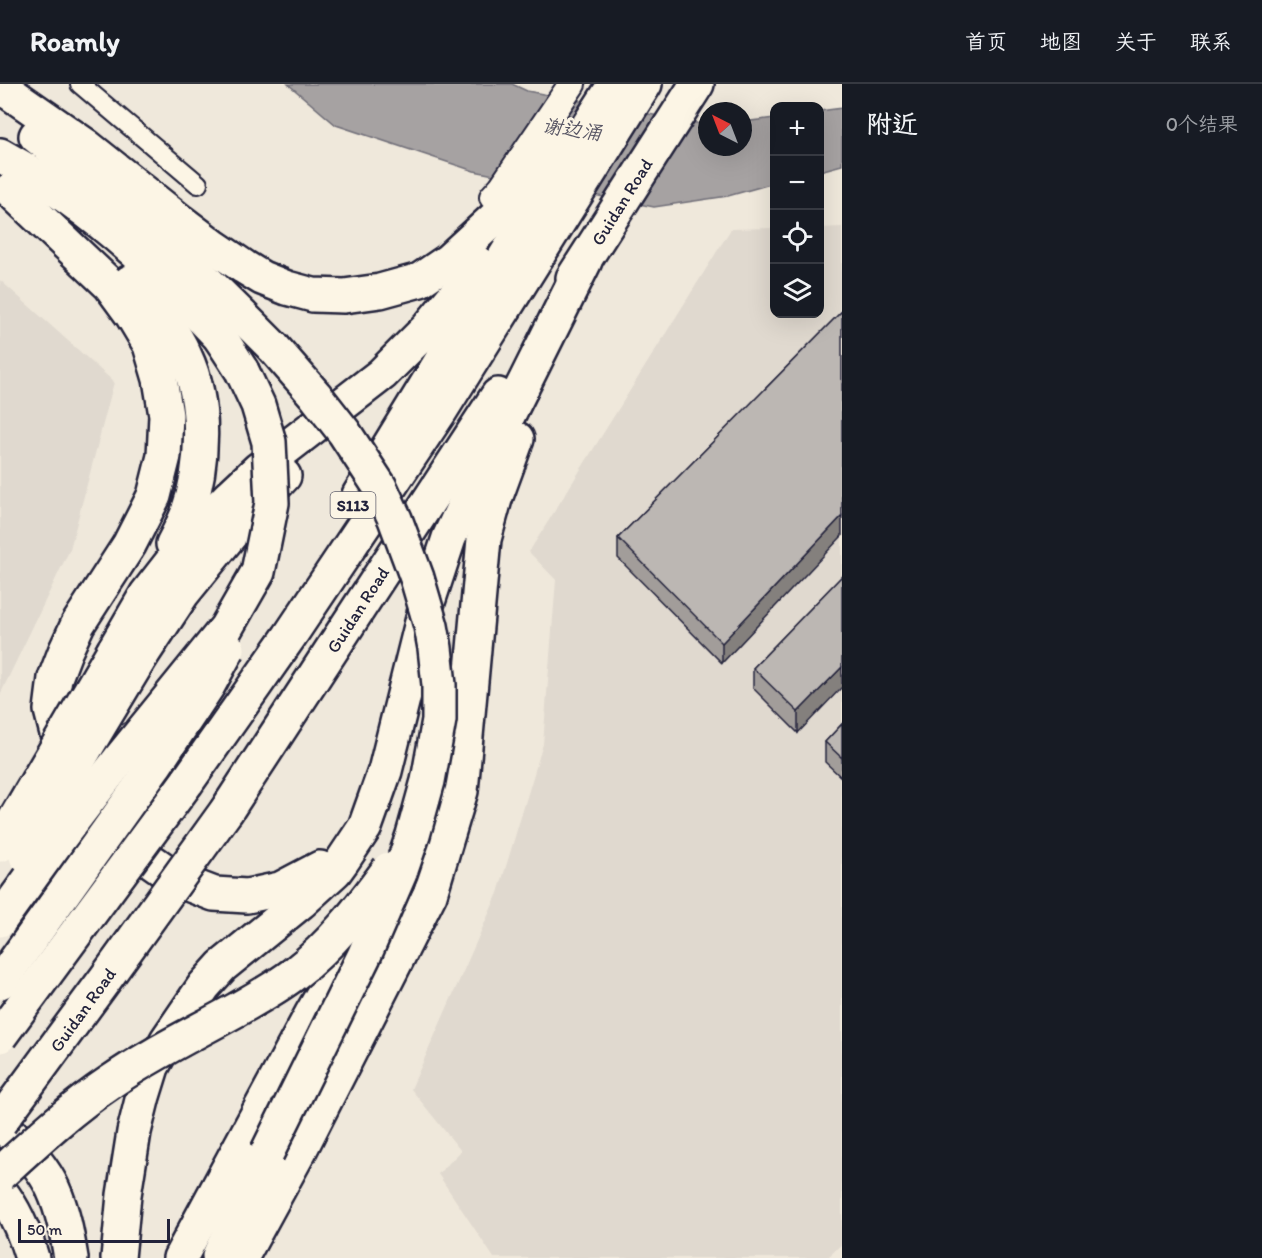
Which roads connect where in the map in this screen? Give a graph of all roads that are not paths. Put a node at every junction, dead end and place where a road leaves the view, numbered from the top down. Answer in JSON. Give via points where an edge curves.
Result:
{"nodes":[{"id":1,"x":80,"y":84,"type":"edge"},
{"id":2,"x":572,"y":84,"type":"edge"},
{"id":3,"x":605,"y":84,"type":"edge"},
{"id":4,"x":610,"y":84,"type":"edge"},
{"id":5,"x":615,"y":84,"type":"edge"},
{"id":6,"x":645,"y":84,"type":"edge"},
{"id":7,"x":697,"y":84,"type":"edge"},
{"id":8,"x":0,"y":86,"type":"edge"},
{"id":9,"x":0,"y":108,"type":"edge"},
{"id":10,"x":0,"y":155,"type":"edge"},
{"id":11,"x":198,"y":184,"type":"dead end"},
{"id":12,"x":5,"y":186,"type":"edge"},
{"id":13,"x":511,"y":224,"type":"junction"},
{"id":14,"x":585,"y":261,"type":"junction"},
{"id":15,"x":427,"y":329,"type":"junction"},
{"id":16,"x":258,"y":572,"type":"junction"},
{"id":17,"x":146,"y":595,"type":"junction"},
{"id":18,"x":128,"y":652,"type":"junction"},
{"id":19,"x":365,"y":827,"type":"junction"},
{"id":20,"x":414,"y":835,"type":"junction"},
{"id":21,"x":0,"y":845,"type":"edge"},
{"id":22,"x":0,"y":906,"type":"edge"},
{"id":23,"x":0,"y":920,"type":"edge"},
{"id":24,"x":0,"y":982,"type":"edge"},
{"id":25,"x":0,"y":1036,"type":"edge"},
{"id":26,"x":0,"y":1122,"type":"edge"},
{"id":27,"x":256,"y":1146,"type":"junction"},
{"id":28,"x":0,"y":1174,"type":"edge"},
{"id":29,"x":0,"y":1191,"type":"edge"},
{"id":30,"x":71,"y":1257,"type":"edge"},
{"id":31,"x":32,"y":1258,"type":"edge"},
{"id":32,"x":118,"y":1258,"type":"edge"},
{"id":33,"x":180,"y":1258,"type":"edge"},
{"id":34,"x":219,"y":1258,"type":"edge"},
{"id":35,"x":241,"y":1258,"type":"edge"}],
"edges":[{"from":1,"to":11,"type":"street"},
{"from":2,"to":13,"type":"main road","via":[[502,187]]},
{"from":3,"to":13,"type":"highway"},
{"from":4,"to":13,"type":"highway"},
{"from":5,"to":13,"type":"highway"},
{"from":6,"to":13,"type":"highway"},
{"from":7,"to":14,"type":"highway","name":"Guidan Road"},
{"from":8,"to":13,"type":"highway","via":[[85,145],[213,246],[262,278],[304,293],[344,296],[420,280]]},
{"from":9,"to":20,"type":"highway","bridge":true,"via":[[162,239],[230,304],[315,395],[381,487],[429,616],[439,685],[439,720]]},
{"from":10,"to":16,"type":"highway","bridge":true,"via":[[127,243],[219,337],[242,370],[269,442],[272,503]]},
{"from":12,"to":17,"type":"highway","via":[[63,226],[131,282],[172,333],[195,383],[200,448],[194,494]]},
{"from":12,"to":19,"type":"highway","via":[[110,285],[132,315],[150,345],[166,415],[164,456],[154,496],[129,545],[78,624],[55,678],[51,710],[62,753],[74,777],[96,809],[136,848],[180,881],[214,894],[247,896],[280,889],[320,868]]},
{"from":13,"to":15,"type":"highway"},
{"from":13,"to":25,"type":"highway","bridge":true,"via":[[509,303],[289,637]]},
{"from":14,"to":19,"type":"highway","via":[[449,538],[424,614],[385,771]]},
{"from":14,"to":26,"type":"highway","name":"Guidan Road","bridge":true,"via":[[227,810]]},
{"from":14,"to":35,"type":"highway","via":[[508,462],[484,539],[461,791],[430,894]]},
{"from":15,"to":17,"type":"highway","via":[[382,374],[259,469],[229,497],[195,532]]},
{"from":15,"to":18,"type":"highway","via":[[377,390],[288,471],[244,518]]},
{"from":16,"to":23,"type":"highway","bridge":true,"via":[[226,628],[112,769]]},
{"from":16,"to":24,"type":"highway","bridge":true,"via":[[234,637],[209,684]]},
{"from":17,"to":18,"type":"highway"},
{"from":18,"to":21,"type":"highway","bridge":true},
{"from":18,"to":22,"type":"highway","bridge":true},
{"from":19,"to":32,"type":"highway","via":[[324,881],[222,966],[167,1040],[152,1067],[134,1132]]},
{"from":20,"to":27,"type":"highway","bridge":true,"via":[[382,917],[322,1044]]},
{"from":20,"to":28,"type":"highway","bridge":true,"via":[[340,931],[293,975],[110,1082],[68,1113]]},
{"from":26,"to":30,"type":"highway","via":[[39,1165],[52,1187],[64,1218]]},
{"from":27,"to":33,"type":"highway"},
{"from":27,"to":34,"type":"highway"},
{"from":29,"to":31,"type":"highway","via":[[18,1220]]}]}
